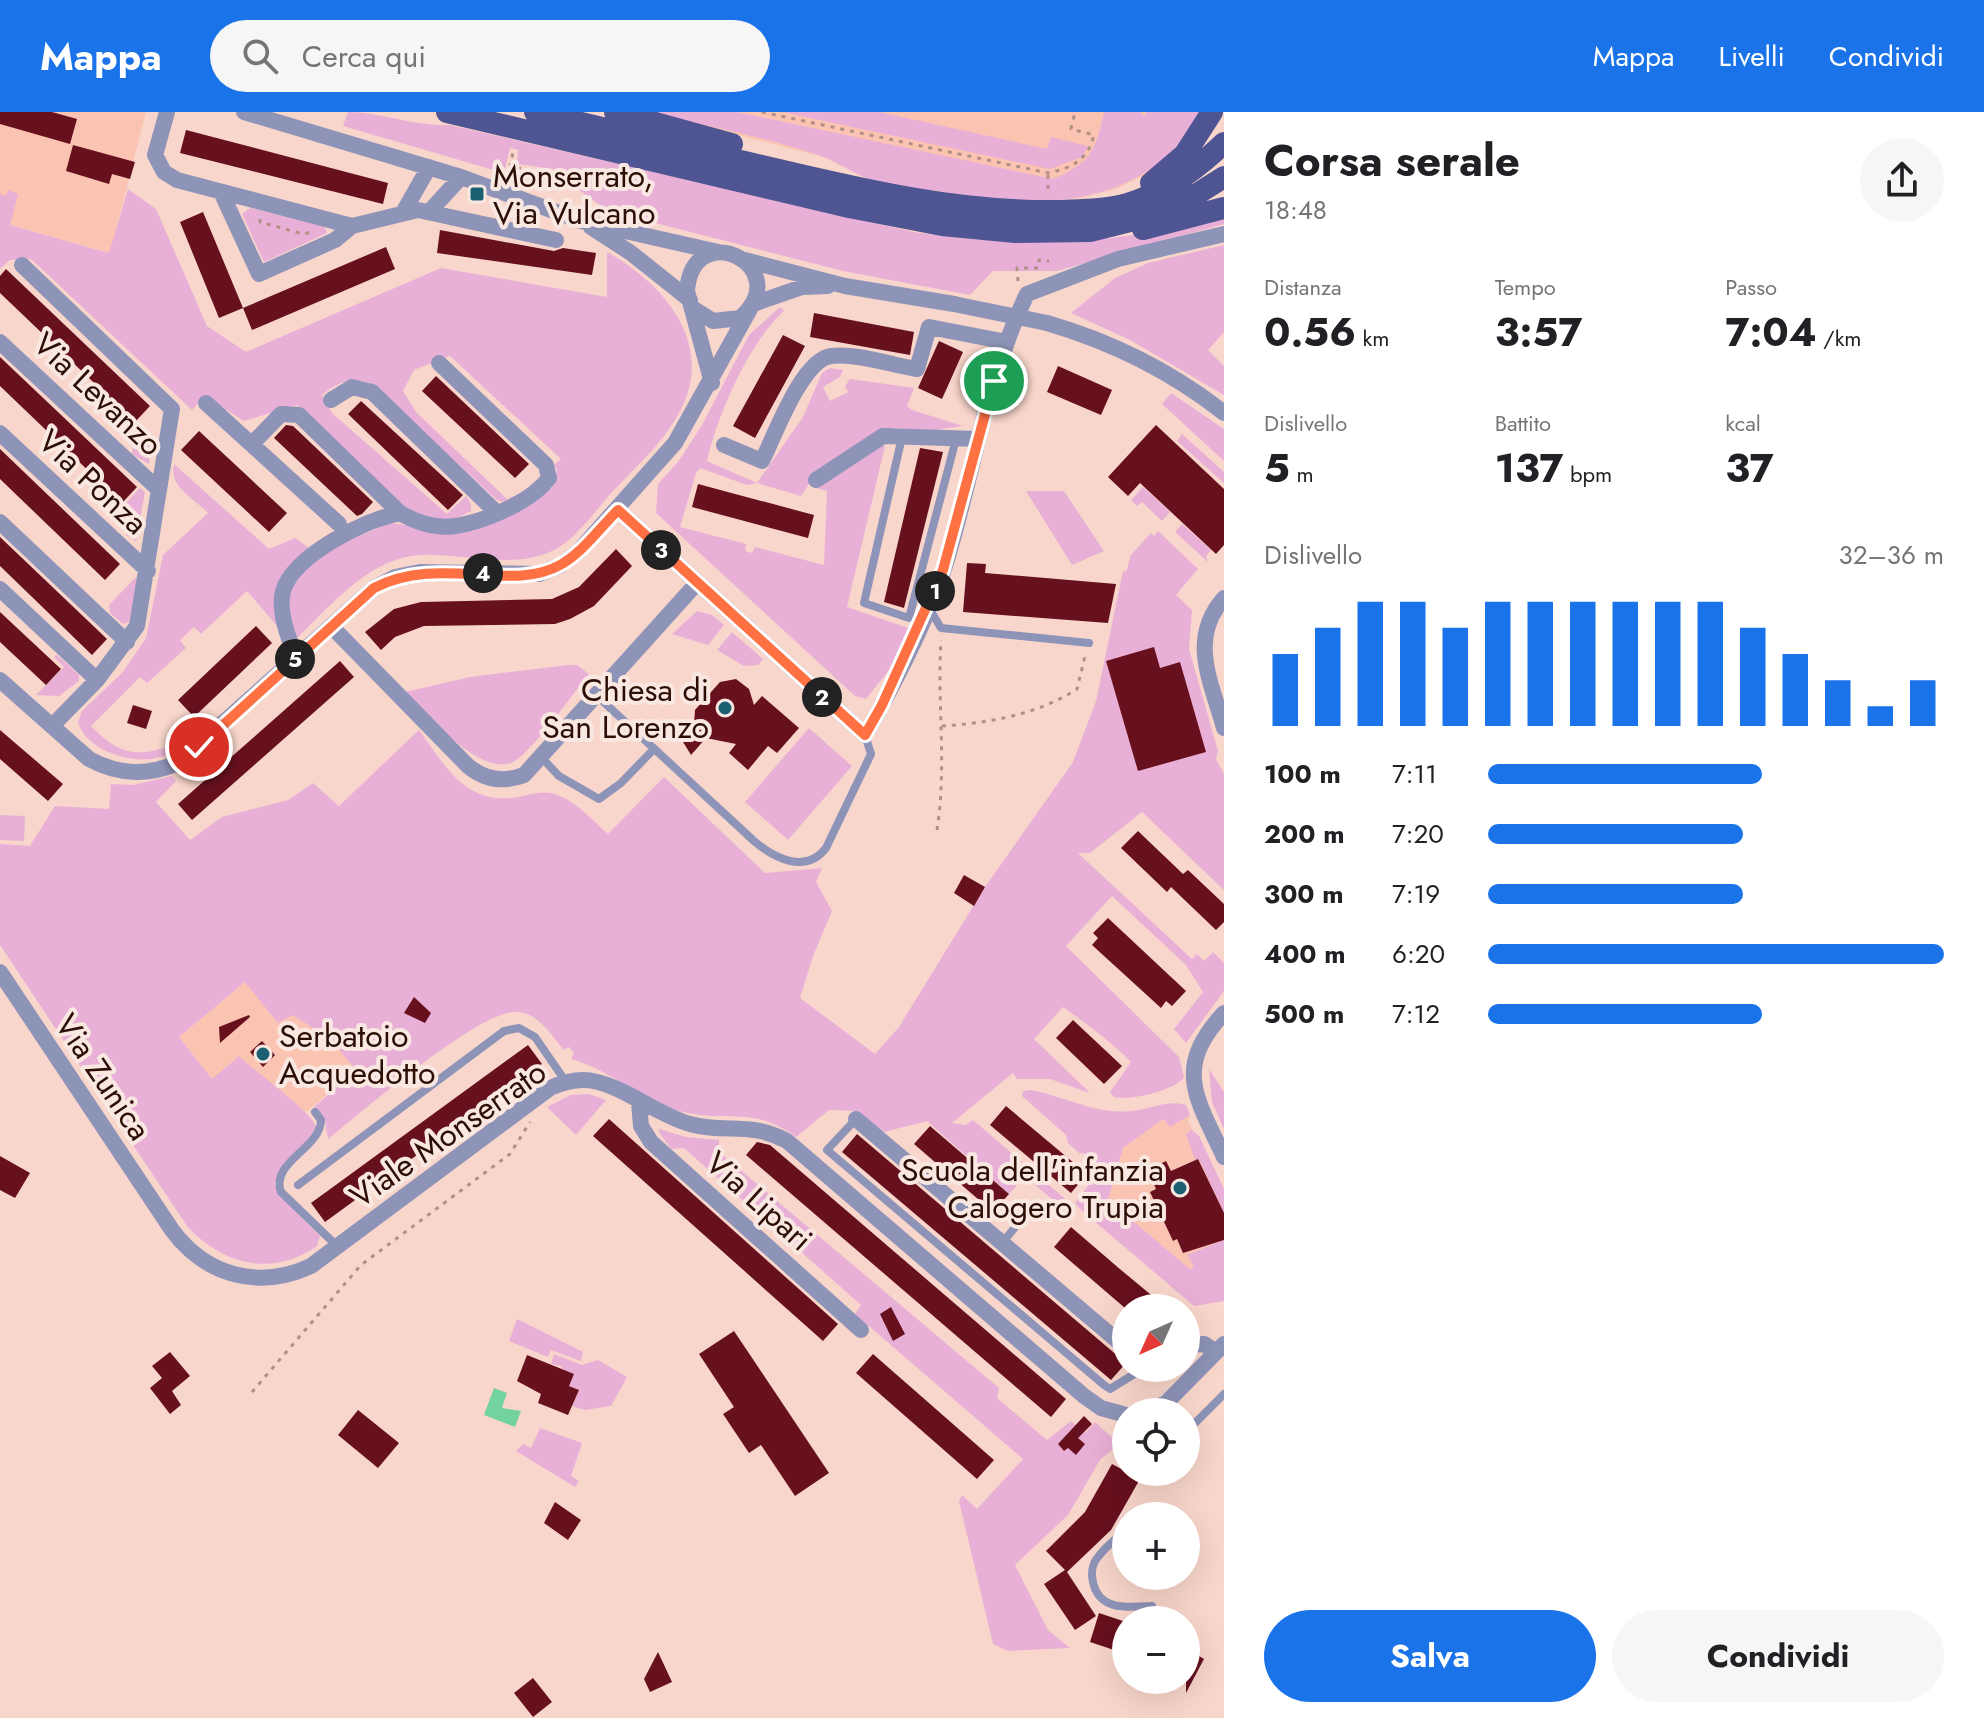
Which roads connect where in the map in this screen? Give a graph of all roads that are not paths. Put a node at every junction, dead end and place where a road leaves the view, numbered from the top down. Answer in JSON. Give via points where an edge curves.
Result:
{"nodes":[{"id":1,"x":167,"y":112,"type":"edge"},
{"id":2,"x":244,"y":112,"type":"edge"},
{"id":3,"x":447,"y":112,"type":"edge"},
{"id":4,"x":535,"y":112,"type":"edge"},
{"id":5,"x":615,"y":112,"type":"edge"},
{"id":6,"x":1212,"y":112,"type":"edge"},
{"id":7,"x":1224,"y":143,"type":"edge"},
{"id":8,"x":429,"y":167,"type":"junction"},
{"id":9,"x":461,"y":177,"type":"junction"},
{"id":10,"x":1224,"y":177,"type":"edge"},
{"id":11,"x":857,"y":188,"type":"junction"},
{"id":12,"x":221,"y":192,"type":"junction"},
{"id":13,"x":1224,"y":208,"type":"edge"},
{"id":14,"x":1075,"y":210,"type":"junction"},
{"id":15,"x":404,"y":211,"type":"junction"},
{"id":16,"x":430,"y":211,"type":"junction"},
{"id":17,"x":581,"y":221,"type":"junction"},
{"id":18,"x":352,"y":226,"type":"junction"},
{"id":19,"x":1090,"y":231,"type":"junction"},
{"id":20,"x":1224,"y":234,"type":"edge"},
{"id":21,"x":556,"y":240,"type":"dead end"},
{"id":22,"x":718,"y":252,"type":"junction"},
{"id":23,"x":744,"y":259,"type":"junction"},
{"id":24,"x":22,"y":265,"type":"dead end"},
{"id":25,"x":845,"y":286,"type":"junction"},
{"id":26,"x":692,"y":304,"type":"junction"},
{"id":27,"x":751,"y":306,"type":"junction"},
{"id":28,"x":0,"y":342,"type":"edge"},
{"id":29,"x":1007,"y":342,"type":"junction"},
{"id":30,"x":439,"y":363,"type":"dead end"},
{"id":31,"x":712,"y":383,"type":"junction"},
{"id":32,"x":331,"y":400,"type":"dead end"},
{"id":33,"x":206,"y":403,"type":"dead end"},
{"id":34,"x":1224,"y":413,"type":"edge"},
{"id":35,"x":0,"y":433,"type":"edge"},
{"id":36,"x":903,"y":436,"type":"junction"},
{"id":37,"x":956,"y":439,"type":"junction"},
{"id":38,"x":978,"y":439,"type":"junction"},
{"id":39,"x":252,"y":444,"type":"junction"},
{"id":40,"x":724,"y":445,"type":"dead end"},
{"id":41,"x":816,"y":480,"type":"dead end"},
{"id":42,"x":157,"y":488,"type":"junction"},
{"id":43,"x":618,"y":510,"type":"junction"},
{"id":44,"x":496,"y":512,"type":"junction"},
{"id":45,"x":400,"y":513,"type":"junction"},
{"id":46,"x":0,"y":522,"type":"edge"},
{"id":47,"x":339,"y":524,"type":"dead end"},
{"id":48,"x":148,"y":571,"type":"junction"},
{"id":49,"x":697,"y":583,"type":"junction"},
{"id":50,"x":0,"y":589,"type":"edge"},
{"id":51,"x":1224,"y":598,"type":"edge"},
{"id":52,"x":929,"y":608,"type":"junction"},
{"id":53,"x":331,"y":626,"type":"junction"},
{"id":54,"x":127,"y":642,"type":"junction"},
{"id":55,"x":1088,"y":642,"type":"road end"},
{"id":56,"x":297,"y":657,"type":"junction"},
{"id":57,"x":0,"y":680,"type":"edge"},
{"id":58,"x":97,"y":680,"type":"junction"},
{"id":59,"x":594,"y":693,"type":"junction"},
{"id":60,"x":52,"y":726,"type":"junction"},
{"id":61,"x":1224,"y":728,"type":"edge"},
{"id":62,"x":865,"y":735,"type":"junction"},
{"id":63,"x":654,"y":749,"type":"junction"},
{"id":64,"x":541,"y":757,"type":"junction"},
{"id":65,"x":0,"y":972,"type":"edge"},
{"id":66,"x":1224,"y":1013,"type":"edge"},
{"id":67,"x":566,"y":1082,"type":"junction"},
{"id":68,"x":639,"y":1103,"type":"junction"},
{"id":69,"x":315,"y":1112,"type":"dead end"},
{"id":70,"x":856,"y":1119,"type":"joint"},
{"id":71,"x":1224,"y":1157,"type":"edge"},
{"id":72,"x":298,"y":1185,"type":"dead end"},
{"id":73,"x":1035,"y":1203,"type":"dead end"},
{"id":74,"x":160,"y":1213,"type":"joint"},
{"id":75,"x":1002,"y":1243,"type":"junction"},
{"id":76,"x":338,"y":1247,"type":"junction"},
{"id":77,"x":861,"y":1330,"type":"dead end"},
{"id":78,"x":1112,"y":1336,"type":"edge"},
{"id":79,"x":1200,"y":1344,"type":"edge"},
{"id":80,"x":1220,"y":1348,"type":"edge"},
{"id":81,"x":1125,"y":1382,"type":"edge"},
{"id":82,"x":1224,"y":1394,"type":"edge"},
{"id":83,"x":1171,"y":1398,"type":"edge"},
{"id":84,"x":1112,"y":1412,"type":"edge"},
{"id":85,"x":1200,"y":1418,"type":"edge"},
{"id":86,"x":1112,"y":1543,"type":"edge"},
{"id":87,"x":1116,"y":1606,"type":"edge"}],
"edges":[{"from":1,"to":12,"type":"street","via":[[157,164],[177,180]]},
{"from":2,"to":8,"type":"street"},
{"from":3,"to":19,"type":"main road","via":[[942,225],[1015,232]]},
{"from":4,"to":11,"type":"main road"},
{"from":5,"to":11,"type":"main road","via":[[775,155]]},
{"from":6,"to":14,"type":"main road","via":[[1185,154],[1151,183]]},
{"from":7,"to":14,"type":"main road","via":[[1200,166],[1158,192],[1113,207]]},
{"from":8,"to":9,"type":"street"},
{"from":8,"to":15,"type":"street"},
{"from":9,"to":16,"type":"street"},
{"from":9,"to":17,"type":"street"},
{"from":10,"to":19,"type":"main road","via":[[1170,206]]},
{"from":11,"to":14,"type":"main road","via":[[960,206]]},
{"from":12,"to":18,"type":"street"},
{"from":12,"to":18,"type":"street","via":[[259,274],[335,240]]},
{"from":13,"to":19,"type":"main road","via":[[1144,229]]},
{"from":15,"to":16,"type":"street"},
{"from":15,"to":18,"type":"street"},
{"from":16,"to":21,"type":"street"},
{"from":17,"to":22,"type":"street"},
{"from":17,"to":26,"type":"street","via":[[631,253]]},
{"from":20,"to":29,"type":"street","via":[[1118,259],[1027,294]]},
{"from":22,"to":23,"type":"street"},
{"from":22,"to":26,"type":"street","via":[[694,265],[688,278]]},
{"from":23,"to":25,"type":"street"},
{"from":23,"to":27,"type":"street","via":[[757,283]]},
{"from":24,"to":42,"type":"street","via":[[172,409]]},
{"from":25,"to":27,"type":"street","via":[[802,287]]},
{"from":25,"to":34,"type":"street","bridge":true,"via":[[1047,323],[1121,348]]},
{"from":26,"to":27,"type":"street","via":[[713,321],[727,322]]},
{"from":26,"to":31,"type":"street"},
{"from":27,"to":31,"type":"street"},
{"from":28,"to":42,"type":"street","name":"Via Levanzo"},
{"from":29,"to":38,"type":"street"},
{"from":29,"to":40,"type":"street","via":[[929,327],[917,369],[842,356],[822,358],[806,373],[762,461]]},
{"from":30,"to":44,"type":"street","via":[[550,471],[544,485]]},
{"from":31,"to":43,"type":"street","via":[[675,443]]},
{"from":32,"to":44,"type":"street","via":[[352,387],[372,392]]},
{"from":33,"to":39,"type":"street"},
{"from":35,"to":48,"type":"street","name":"Via Ponza"},
{"from":36,"to":37,"type":"street"},
{"from":36,"to":37,"type":"lane","via":[[864,603],[909,618]]},
{"from":36,"to":41,"type":"street","via":[[871,440]]},
{"from":37,"to":38,"type":"street"},
{"from":38,"to":52,"type":"street"},
{"from":39,"to":45,"type":"street","via":[[281,414],[299,415]]},
{"from":39,"to":47,"type":"street"},
{"from":42,"to":48,"type":"street"},
{"from":43,"to":49,"type":"street"},
{"from":43,"to":53,"type":"street","via":[[578,552],[539,574],[444,571],[395,577],[374,588]]},
{"from":44,"to":45,"type":"street","via":[[447,526]]},
{"from":45,"to":56,"type":"street","via":[[335,539],[288,581],[282,604]]},
{"from":46,"to":54,"type":"street"},
{"from":48,"to":54,"type":"street","via":[[141,612]]},
{"from":49,"to":59,"type":"street"},
{"from":49,"to":62,"type":"street"},
{"from":50,"to":58,"type":"street"},
{"from":51,"to":61,"type":"street","via":[[1210,614],[1203,636]]},
{"from":52,"to":55,"type":"lane","via":[[941,628]]},
{"from":52,"to":62,"type":"street"},
{"from":53,"to":56,"type":"street"},
{"from":53,"to":64,"type":"street","via":[[475,771],[491,779],[516,778]]},
{"from":54,"to":58,"type":"street"},
{"from":56,"to":60,"type":"street","via":[[190,756],[165,768],[113,770],[89,759]]},
{"from":57,"to":60,"type":"street"},
{"from":58,"to":60,"type":"street"},
{"from":59,"to":63,"type":"lane"},
{"from":59,"to":64,"type":"street"},
{"from":62,"to":63,"type":"lane","via":[[871,754],[830,841],[821,854],[802,863],[763,849]]},
{"from":63,"to":64,"type":"lane","via":[[599,799],[559,776]]},
{"from":65,"to":74,"type":"street","name":"Via Zunica"},
{"from":66,"to":71,"type":"street","via":[[1199,1043],[1193,1061],[1199,1103]]},
{"from":67,"to":68,"type":"street","name":"Viale Monserrato","via":[[593,1081]]},
{"from":67,"to":72,"type":"lane","via":[[535,1037],[519,1028],[504,1031]]},
{"from":67,"to":76,"type":"street","name":"Viale Monserrato","via":[[541,1094]]},
{"from":68,"to":77,"type":"street","name":"Via Lipari","via":[[641,1126],[651,1142]]},
{"from":68,"to":84,"type":"street","name":"Viale Monserrato","via":[[694,1125],[766,1130],[787,1141],[1084,1396]]},
{"from":69,"to":76,"type":"lane","via":[[320,1130],[278,1183]]},
{"from":70,"to":75,"type":"street"},
{"from":70,"to":81,"type":"lane","via":[[827,1150],[1104,1385],[1110,1389]]},
{"from":73,"to":75,"type":"lane"},
{"from":74,"to":76,"type":"street","name":"Viale Monserrato","via":[[191,1252],[215,1268],[243,1277],[299,1272]]},
{"from":75,"to":78,"type":"street"},
{"from":79,"to":80,"type":"street"},
{"from":80,"to":83,"type":"street"},
{"from":82,"to":85,"type":"lane"},
{"from":86,"to":87,"type":"lane","via":[[1092,1571],[1094,1587]]}]}
